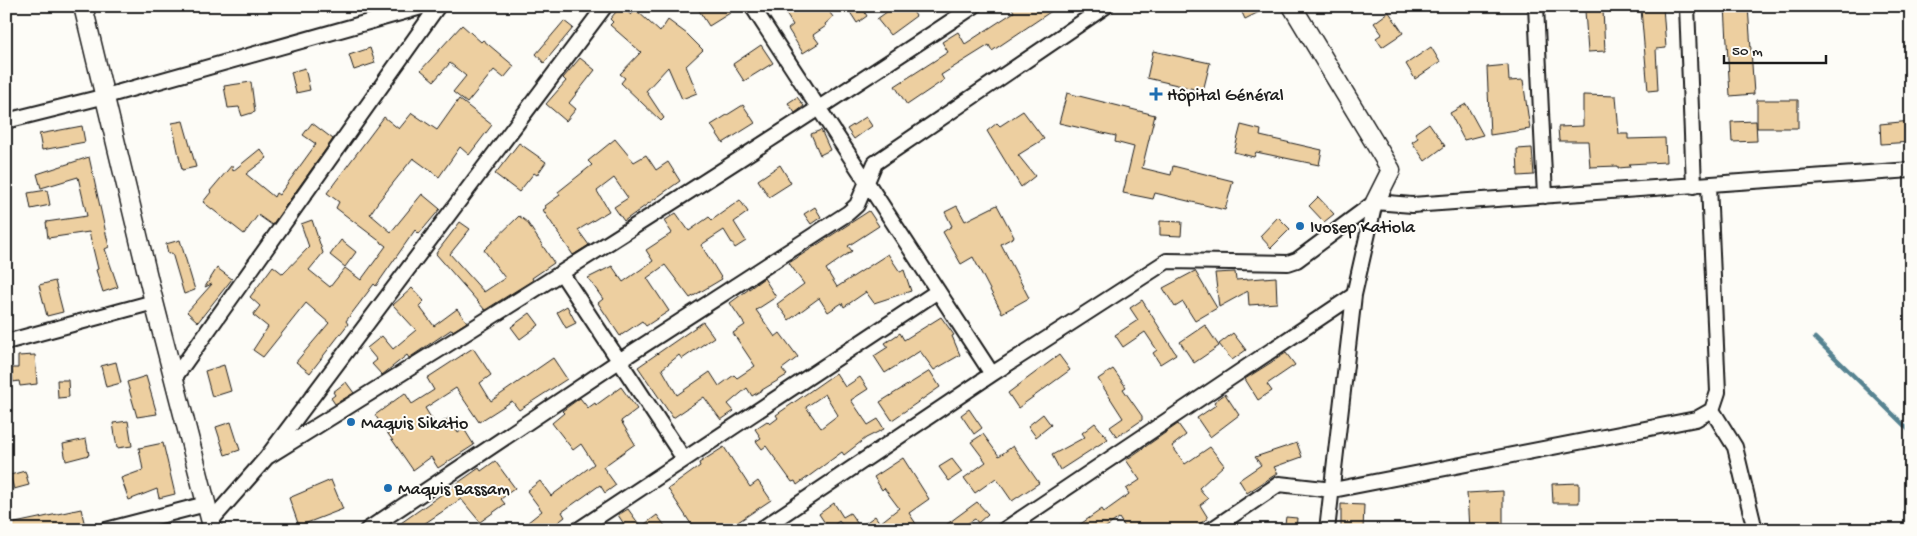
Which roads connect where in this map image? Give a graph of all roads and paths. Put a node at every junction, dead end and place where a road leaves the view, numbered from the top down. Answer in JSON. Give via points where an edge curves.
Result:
{"nodes":[{"id":1,"x":83,"y":6,"type":"edge"},
{"id":2,"x":426,"y":6,"type":"edge"},
{"id":3,"x":438,"y":6,"type":"edge"},
{"id":4,"x":605,"y":6,"type":"edge"},
{"id":5,"x":752,"y":6,"type":"edge"},
{"id":6,"x":974,"y":6,"type":"edge"},
{"id":7,"x":1106,"y":6,"type":"edge"},
{"id":8,"x":1292,"y":6,"type":"edge"},
{"id":9,"x":1536,"y":6,"type":"edge"},
{"id":10,"x":1687,"y":6,"type":"edge"},
{"id":11,"x":106,"y":96,"type":"junction"},
{"id":12,"x":819,"y":109,"type":"junction"},
{"id":13,"x":6,"y":121,"type":"edge"},
{"id":14,"x":1911,"y":170,"type":"edge"},
{"id":15,"x":866,"y":182,"type":"junction"},
{"id":16,"x":1709,"y":185,"type":"junction"},
{"id":17,"x":1694,"y":186,"type":"junction"},
{"id":18,"x":1545,"y":196,"type":"junction"},
{"id":19,"x":1376,"y":202,"type":"junction"},
{"id":20,"x":562,"y":274,"type":"junction"},
{"id":21,"x":938,"y":291,"type":"junction"},
{"id":22,"x":1354,"y":295,"type":"junction"},
{"id":23,"x":154,"y":302,"type":"junction"},
{"id":24,"x":6,"y":342,"type":"edge"},
{"id":25,"x":619,"y":361,"type":"junction"},
{"id":26,"x":992,"y":374,"type":"junction"},
{"id":27,"x":175,"y":377,"type":"junction"},
{"id":28,"x":1712,"y":410,"type":"junction"},
{"id":29,"x":267,"y":458,"type":"junction"},
{"id":30,"x":684,"y":459,"type":"junction"},
{"id":31,"x":1333,"y":490,"type":"junction"},
{"id":32,"x":206,"y":504,"type":"junction"},
{"id":33,"x":212,"y":526,"type":"edge"},
{"id":34,"x":106,"y":530,"type":"edge"},
{"id":35,"x":367,"y":530,"type":"edge"},
{"id":36,"x":578,"y":530,"type":"edge"},
{"id":37,"x":760,"y":530,"type":"edge"},
{"id":38,"x":1004,"y":530,"type":"edge"},
{"id":39,"x":1211,"y":530,"type":"edge"},
{"id":40,"x":1327,"y":530,"type":"edge"},
{"id":41,"x":1756,"y":530,"type":"edge"}],
"edges":[{"from":1,"to":11,"type":"street"},
{"from":2,"to":11,"type":"street"},
{"from":3,"to":27,"type":"street"},
{"from":4,"to":29,"type":"street"},
{"from":5,"to":12,"type":"street"},
{"from":6,"to":12,"type":"street"},
{"from":7,"to":15,"type":"street","via":[[875,163]]},
{"from":8,"to":19,"type":"street","via":[[1391,170]]},
{"from":9,"to":18,"type":"street"},
{"from":10,"to":17,"type":"street"},
{"from":11,"to":13,"type":"street"},
{"from":11,"to":23,"type":"street"},
{"from":12,"to":15,"type":"street"},
{"from":12,"to":20,"type":"street"},
{"from":14,"to":16,"type":"street"},
{"from":15,"to":21,"type":"street"},
{"from":15,"to":25,"type":"street","via":[[857,205],[848,213]]},
{"from":16,"to":17,"type":"street"},
{"from":16,"to":28,"type":"street","via":[[1718,392]]},
{"from":17,"to":18,"type":"street"},
{"from":18,"to":19,"type":"street","via":[[1412,205]]},
{"from":19,"to":22,"type":"street"},
{"from":19,"to":26,"type":"street","via":[[1297,260],[1288,263],[1167,261]]},
{"from":20,"to":25,"type":"street"},
{"from":20,"to":29,"type":"street"},
{"from":21,"to":26,"type":"street"},
{"from":21,"to":30,"type":"street"},
{"from":22,"to":31,"type":"street"},
{"from":22,"to":38,"type":"street"},
{"from":23,"to":24,"type":"street"},
{"from":23,"to":27,"type":"street"},
{"from":25,"to":30,"type":"street"},
{"from":25,"to":35,"type":"street"},
{"from":26,"to":37,"type":"street"},
{"from":27,"to":32,"type":"street"},
{"from":28,"to":31,"type":"street","via":[[1696,419]]},
{"from":28,"to":41,"type":"street","via":[[1735,446]]},
{"from":29,"to":33,"type":"street"},
{"from":30,"to":36,"type":"street"},
{"from":31,"to":39,"type":"street","via":[[1279,484]]},
{"from":31,"to":40,"type":"street"},
{"from":32,"to":33,"type":"street"},
{"from":32,"to":34,"type":"street"}]}
